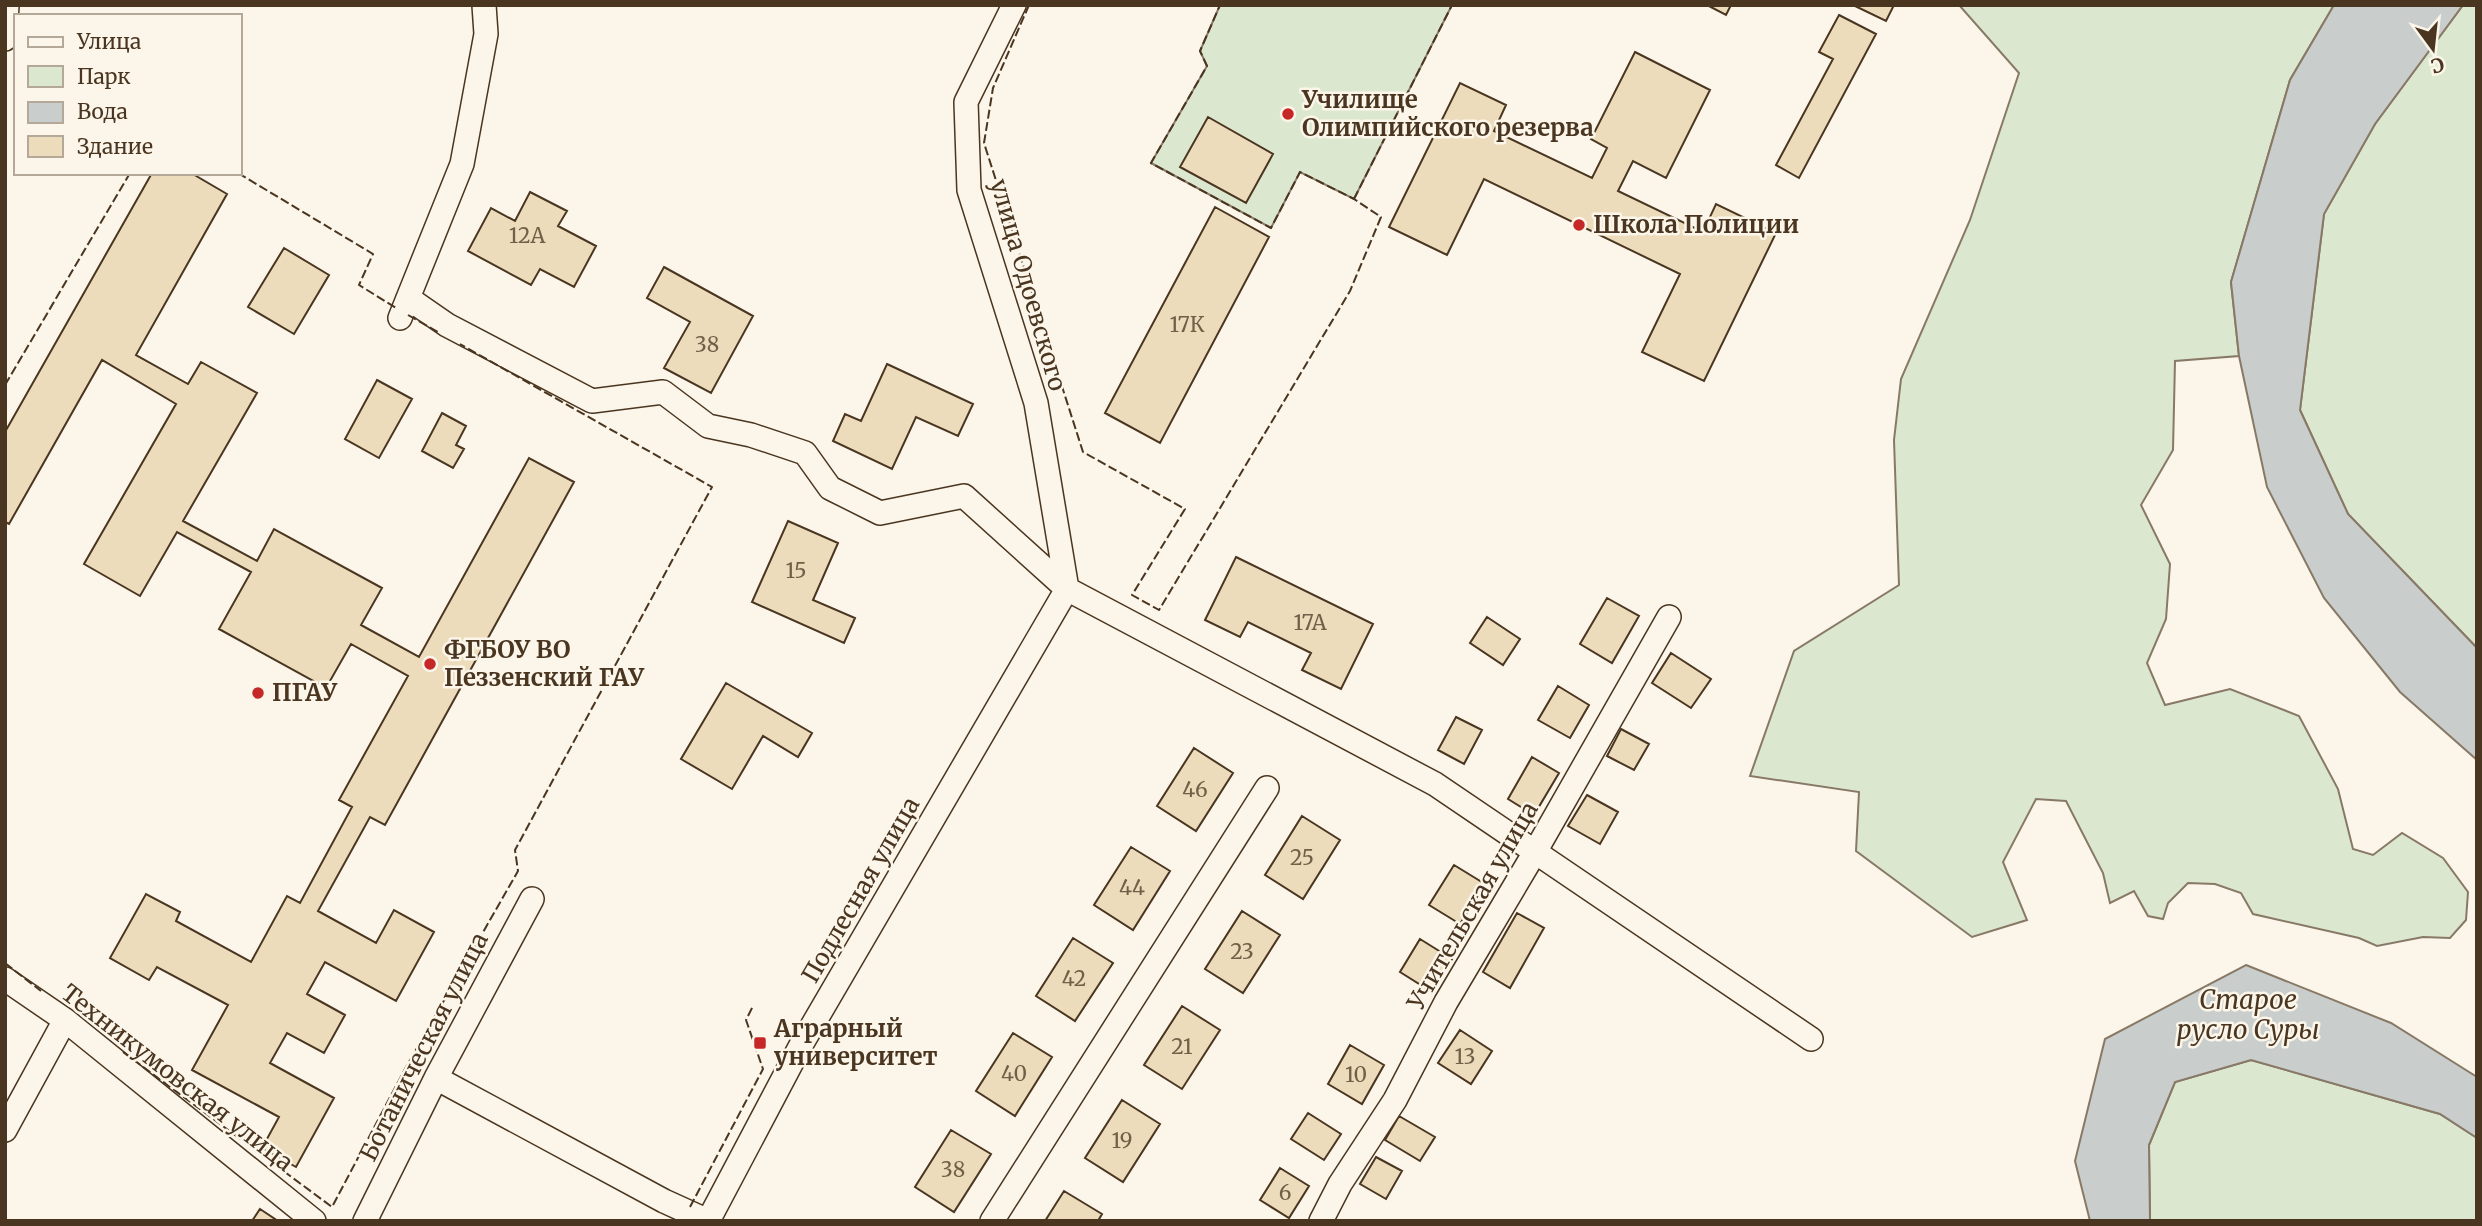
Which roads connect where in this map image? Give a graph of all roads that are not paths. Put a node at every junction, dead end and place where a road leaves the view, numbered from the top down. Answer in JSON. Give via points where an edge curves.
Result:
{"nodes":[{"id":1,"x":7,"y":5,"type":"edge"},
{"id":2,"x":484,"y":5,"type":"edge"},
{"id":3,"x":1014,"y":5,"type":"edge"},
{"id":4,"x":5,"y":39,"type":"edge"},
{"id":5,"x":1068,"y":589,"type":"junction"},
{"id":6,"x":1669,"y":617,"type":"dead end"},
{"id":7,"x":1267,"y":788,"type":"dead end"},
{"id":8,"x":1535,"y":852,"type":"junction"},
{"id":9,"x":532,"y":899,"type":"dead end"},
{"id":10,"x":5,"y":979,"type":"edge"},
{"id":11,"x":65,"y":1020,"type":"junction"},
{"id":12,"x":1811,"y":1039,"type":"dead end"},
{"id":13,"x":436,"y":1078,"type":"junction"},
{"id":14,"x":5,"y":1130,"type":"edge"},
{"id":15,"x":314,"y":1221,"type":"edge"},
{"id":16,"x":365,"y":1221,"type":"edge"},
{"id":17,"x":708,"y":1221,"type":"edge"},
{"id":18,"x":992,"y":1221,"type":"edge"},
{"id":19,"x":1321,"y":1221,"type":"edge"}],
"edges":[{"from":1,"to":4,"type":"street"},
{"from":2,"to":5,"type":"street","via":[[486,34],[462,164],[404,308],[447,325],[592,401],[663,392],[708,426],[805,453],[830,488],[880,513],[964,496]]},
{"from":3,"to":5,"type":"street","name":"улица Одоевского","via":[[966,102],[969,190],[1036,403]]},
{"from":5,"to":8,"type":"street","via":[[1435,784]]},
{"from":5,"to":17,"type":"street","name":"Подлесная улица","via":[[801,1045]]},
{"from":6,"to":8,"type":"street","name":"Учительская улица"},
{"from":7,"to":18,"type":"street"},
{"from":8,"to":12,"type":"street"},
{"from":8,"to":19,"type":"street","name":"Учительская улица"},
{"from":9,"to":13,"type":"street","name":"Ботаническая улица"},
{"from":10,"to":11,"type":"street","name":"Техникумовская улица"},
{"from":11,"to":14,"type":"street"},
{"from":11,"to":15,"type":"street","name":"Техникумовская улица"},
{"from":13,"to":16,"type":"street","name":"Ботаническая улица"},
{"from":13,"to":17,"type":"street"}]}
